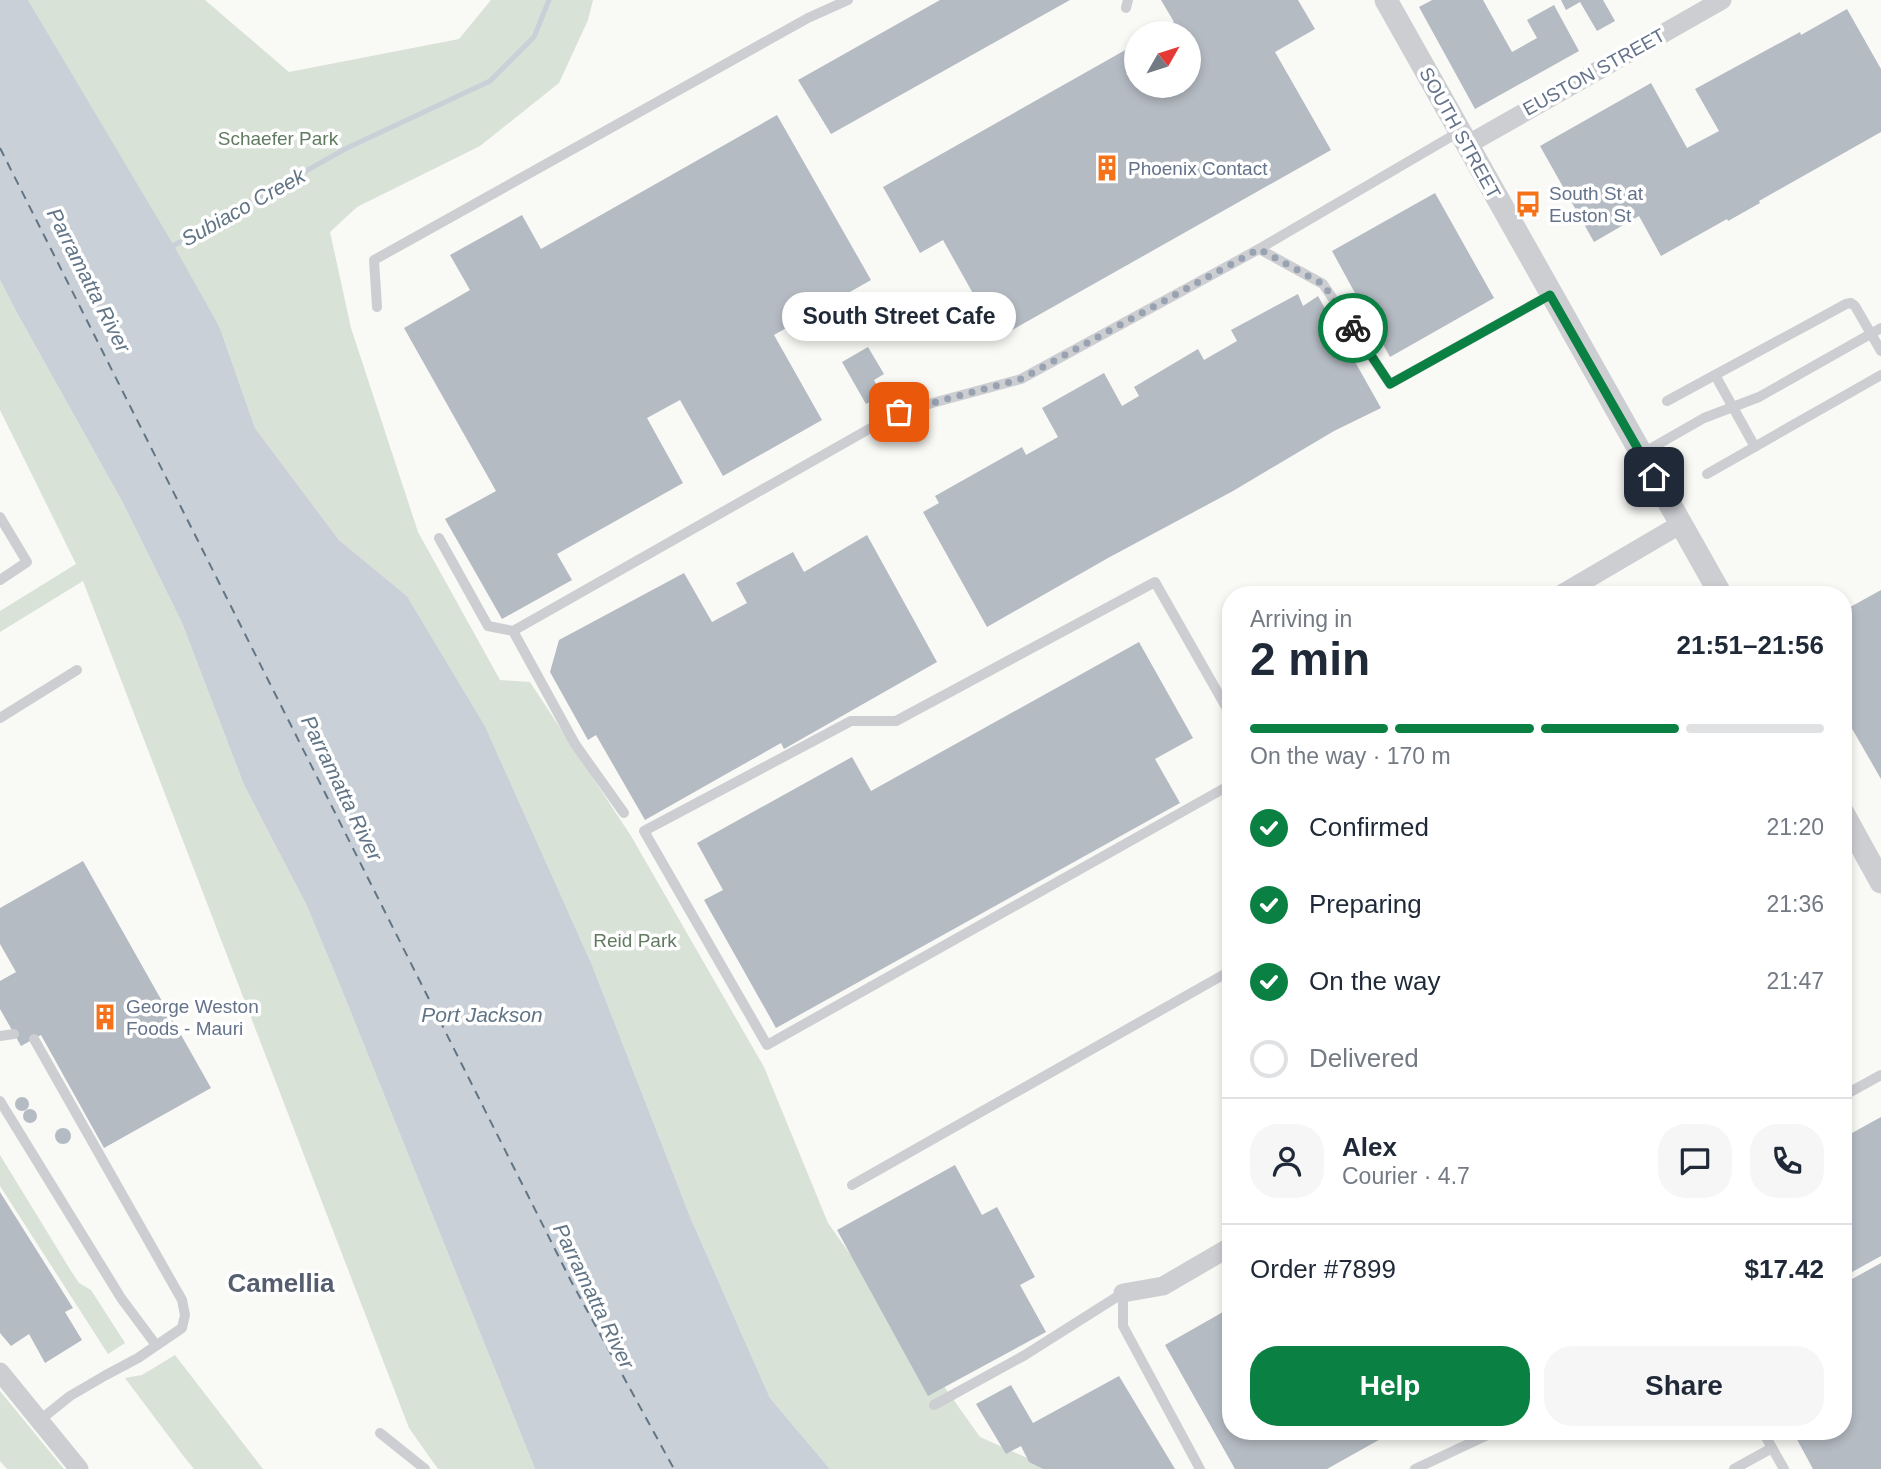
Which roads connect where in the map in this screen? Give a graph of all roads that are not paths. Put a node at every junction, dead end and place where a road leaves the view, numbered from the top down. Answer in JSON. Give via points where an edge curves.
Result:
{"nodes":[{"id":1,"x":848,"y":0,"type":"edge"},
{"id":2,"x":1385,"y":0,"type":"edge"},
{"id":3,"x":1722,"y":0,"type":"edge"},
{"id":4,"x":1463,"y":138,"type":"junction"},
{"id":5,"x":1259,"y":249,"type":"junction"},
{"id":6,"x":1550,"y":295,"type":"junction"},
{"id":7,"x":377,"y":307,"type":"dead end"},
{"id":8,"x":1881,"y":328,"type":"edge"},
{"id":9,"x":1871,"y":334,"type":"junction"},
{"id":10,"x":1881,"y":351,"type":"edge"},
{"id":11,"x":1715,"y":375,"type":"junction"},
{"id":12,"x":1881,"y":375,"type":"edge"},
{"id":13,"x":1667,"y":401,"type":"dead end"},
{"id":14,"x":1732,"y":407,"type":"junction"},
{"id":15,"x":1755,"y":447,"type":"junction"},
{"id":16,"x":1641,"y":454,"type":"junction"},
{"id":17,"x":1707,"y":474,"type":"dead end"},
{"id":18,"x":0,"y":517,"type":"edge"},
{"id":19,"x":1681,"y":524,"type":"junction"},
{"id":20,"x":439,"y":538,"type":"dead end"},
{"id":21,"x":0,"y":580,"type":"edge"},
{"id":22,"x":1575,"y":586,"type":"edge"},
{"id":23,"x":1716,"y":586,"type":"edge"},
{"id":24,"x":513,"y":631,"type":"junction"},
{"id":25,"x":77,"y":670,"type":"dead end"},
{"id":26,"x":1222,"y":700,"type":"edge"},
{"id":27,"x":0,"y":718,"type":"edge"},
{"id":28,"x":1222,"y":789,"type":"edge"},
{"id":29,"x":624,"y":813,"type":"dead end"},
{"id":30,"x":1852,"y":829,"type":"edge"},
{"id":31,"x":1881,"y":882,"type":"edge"},
{"id":32,"x":1222,"y":976,"type":"edge"},
{"id":33,"x":14,"y":1034,"type":"dead end"},
{"id":34,"x":0,"y":1035,"type":"edge"},
{"id":35,"x":34,"y":1039,"type":"dead end"},
{"id":36,"x":1881,"y":1075,"type":"edge"},
{"id":37,"x":1852,"y":1091,"type":"edge"},
{"id":38,"x":0,"y":1101,"type":"edge"},
{"id":39,"x":852,"y":1185,"type":"dead end"},
{"id":40,"x":1222,"y":1252,"type":"edge"},
{"id":41,"x":1123,"y":1293,"type":"junction"},
{"id":42,"x":156,"y":1345,"type":"junction"},
{"id":43,"x":0,"y":1371,"type":"edge"},
{"id":44,"x":934,"y":1405,"type":"dead end"},
{"id":45,"x":40,"y":1420,"type":"junction"},
{"id":46,"x":380,"y":1433,"type":"dead end"},
{"id":47,"x":1477,"y":1440,"type":"edge"},
{"id":48,"x":1768,"y":1440,"type":"edge"},
{"id":49,"x":1772,"y":1448,"type":"junction"},
{"id":50,"x":79,"y":1469,"type":"edge"},
{"id":51,"x":425,"y":1469,"type":"edge"},
{"id":52,"x":1200,"y":1469,"type":"edge"},
{"id":53,"x":1415,"y":1469,"type":"edge"},
{"id":54,"x":1734,"y":1469,"type":"edge"},
{"id":55,"x":1784,"y":1469,"type":"edge"}],
"edges":[{"from":1,"to":7,"type":"lane","via":[[374,260]]},
{"from":2,"to":4,"type":"street","name":"SOUTH STREET"},
{"from":3,"to":4,"type":"street","name":"EUSTON STREET"},
{"from":4,"to":5,"type":"lane"},
{"from":4,"to":6,"type":"street","name":"SOUTH STREET"},
{"from":5,"to":6,"type":"lane","via":[[1323,284],[1390,384]]},
{"from":5,"to":24,"type":"lane","via":[[1021,379],[899,412]]},
{"from":6,"to":16,"type":"street","name":"SOUTH STREET"},
{"from":8,"to":9,"type":"lane"},
{"from":9,"to":10,"type":"lane"},
{"from":9,"to":11,"type":"lane","via":[[1855,306],[1846,304]]},
{"from":9,"to":14,"type":"lane","via":[[1759,397]]},
{"from":11,"to":13,"type":"lane"},
{"from":11,"to":14,"type":"lane"},
{"from":12,"to":15,"type":"lane"},
{"from":14,"to":15,"type":"lane"},
{"from":14,"to":16,"type":"lane"},
{"from":15,"to":17,"type":"lane"},
{"from":16,"to":19,"type":"street","name":"SOUTH STREET"},
{"from":18,"to":21,"type":"lane","via":[[27,562]]},
{"from":19,"to":22,"type":"street"},
{"from":19,"to":23,"type":"street","name":"SOUTH STREET"},
{"from":20,"to":24,"type":"lane","via":[[488,626]]},
{"from":24,"to":29,"type":"lane","via":[[575,744]]},
{"from":25,"to":27,"type":"lane"},
{"from":26,"to":28,"type":"lane","via":[[1155,582],[897,721],[851,720],[644,831],[767,1045]]},
{"from":30,"to":31,"type":"street"},
{"from":32,"to":39,"type":"lane"},
{"from":33,"to":34,"type":"lane"},
{"from":35,"to":42,"type":"lane","via":[[182,1300],[186,1315],[182,1328]]},
{"from":36,"to":37,"type":"lane"},
{"from":38,"to":42,"type":"lane","via":[[121,1298]]},
{"from":40,"to":41,"type":"street","via":[[1163,1286]]},
{"from":41,"to":44,"type":"lane"},
{"from":41,"to":52,"type":"lane","via":[[1123,1326]]},
{"from":42,"to":45,"type":"lane","via":[[70,1396]]},
{"from":43,"to":45,"type":"street"},
{"from":45,"to":50,"type":"street"},
{"from":46,"to":51,"type":"lane"},
{"from":47,"to":53,"type":"lane"},
{"from":48,"to":49,"type":"lane"},
{"from":49,"to":54,"type":"lane"},
{"from":49,"to":55,"type":"lane"}]}
